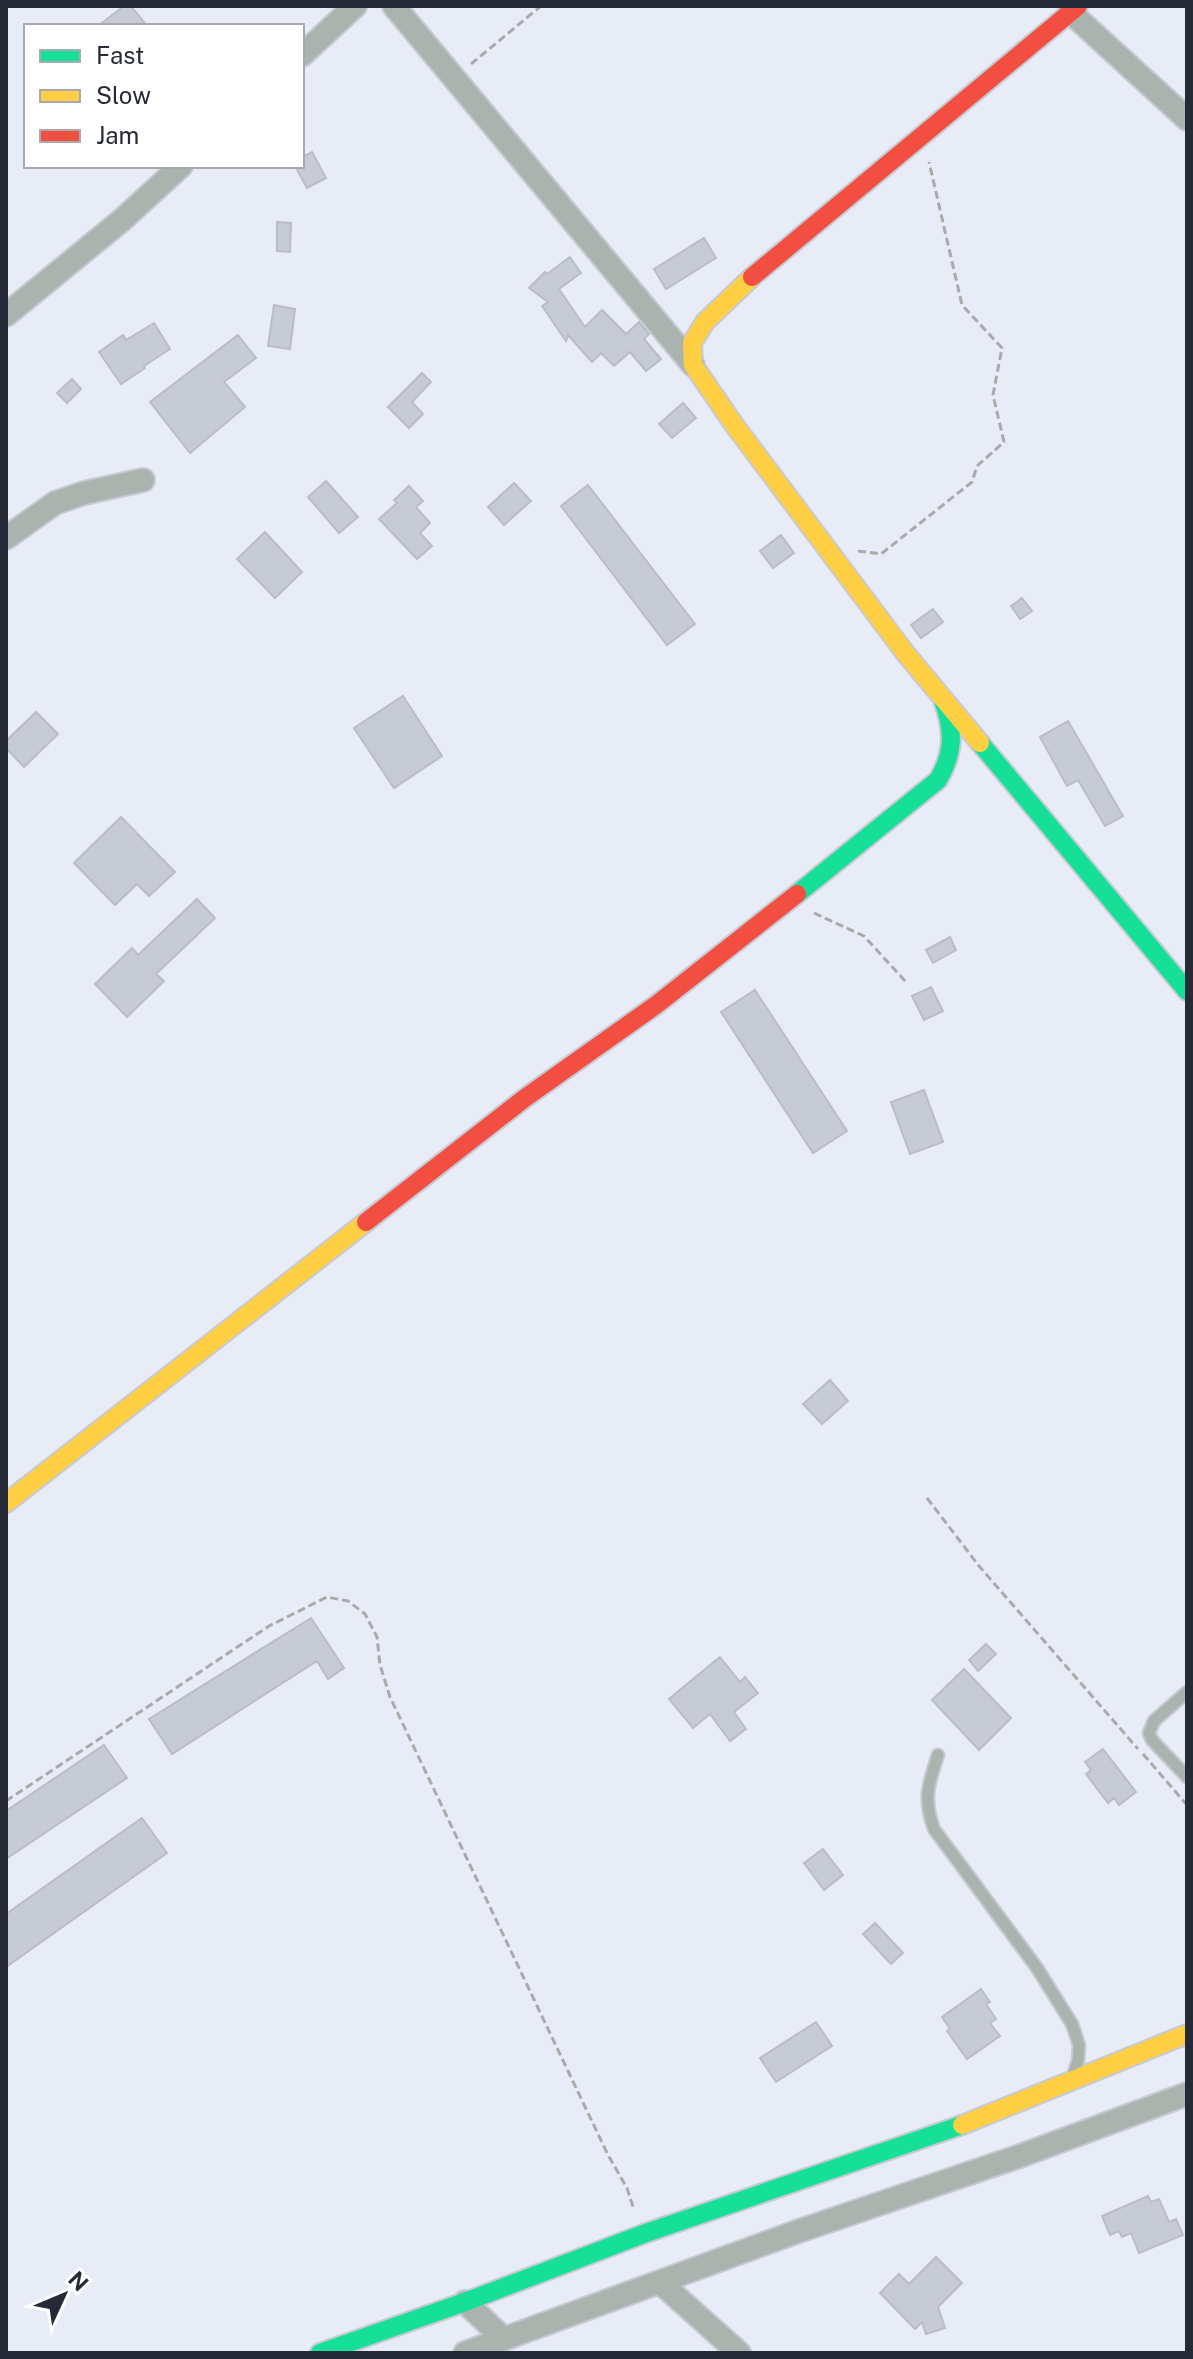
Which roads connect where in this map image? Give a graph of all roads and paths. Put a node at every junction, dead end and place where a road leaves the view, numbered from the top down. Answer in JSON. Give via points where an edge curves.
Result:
{"nodes":[{"id":1,"x":355,"y":6,"type":"edge"},
{"id":2,"x":394,"y":6,"type":"edge"},
{"id":3,"x":541,"y":6,"type":"edge"},
{"id":4,"x":1074,"y":9,"type":"edge"},
{"id":5,"x":304,"y":53,"type":"edge"},
{"id":6,"x":456,"y":77,"type":"junction"},
{"id":7,"x":1187,"y":119,"type":"edge"},
{"id":8,"x":923,"y":134,"type":"junction"},
{"id":9,"x":179,"y":168,"type":"edge"},
{"id":10,"x":6,"y":315,"type":"edge"},
{"id":11,"x":693,"y":365,"type":"junction"},
{"id":12,"x":143,"y":480,"type":"dead end"},
{"id":13,"x":6,"y":538,"type":"edge"},
{"id":14,"x":826,"y":548,"type":"junction"},
{"id":15,"x":944,"y":702,"type":"junction"},
{"id":16,"x":789,"y":902,"type":"junction"},
{"id":17,"x":906,"y":982,"type":"dead end"},
{"id":18,"x":1187,"y":991,"type":"edge"},
{"id":19,"x":927,"y":1498,"type":"dead end"},
{"id":20,"x":6,"y":1503,"type":"edge"},
{"id":21,"x":1187,"y":1692,"type":"edge"},
{"id":22,"x":938,"y":1755,"type":"dead end"},
{"id":23,"x":1187,"y":1777,"type":"edge"},
{"id":24,"x":6,"y":1801,"type":"edge"},
{"id":25,"x":1187,"y":1805,"type":"edge"},
{"id":26,"x":1187,"y":2034,"type":"edge"},
{"id":27,"x":1071,"y":2081,"type":"junction"},
{"id":28,"x":1187,"y":2094,"type":"edge"},
{"id":29,"x":646,"y":2233,"type":"junction"},
{"id":30,"x":661,"y":2283,"type":"junction"},
{"id":31,"x":465,"y":2302,"type":"junction"},
{"id":32,"x":504,"y":2339,"type":"junction"},
{"id":33,"x":714,"y":2345,"type":"edge"},
{"id":34,"x":320,"y":2353,"type":"edge"},
{"id":35,"x":465,"y":2353,"type":"edge"},
{"id":36,"x":739,"y":2353,"type":"edge"}],
"edges":[{"from":1,"to":5,"type":"street"},
{"from":2,"to":6,"type":"street"},
{"from":3,"to":6,"type":"path"},
{"from":4,"to":7,"type":"street"},
{"from":4,"to":8,"type":"street"},
{"from":6,"to":11,"type":"street"},
{"from":8,"to":11,"type":"street","via":[[744,283],[705,322],[692,343]]},
{"from":8,"to":14,"type":"path","via":[[962,305],[1002,348],[993,395],[1004,442],[977,466],[972,482],[881,554]]},
{"from":9,"to":10,"type":"street"},
{"from":11,"to":14,"type":"street"},
{"from":12,"to":13,"type":"street","via":[[55,503]]},
{"from":14,"to":15,"type":"street"},
{"from":15,"to":16,"type":"street","via":[[953,745],[950,763],[938,780]]},
{"from":15,"to":18,"type":"street"},
{"from":16,"to":17,"type":"path","via":[[864,936]]},
{"from":16,"to":20,"type":"street","via":[[513,1107]]},
{"from":19,"to":25,"type":"path","via":[[979,1566]]},
{"from":21,"to":23,"type":"lane","via":[[1154,1721],[1149,1733]]},
{"from":22,"to":27,"type":"lane","via":[[926,1807],[934,1829],[1072,2024],[1079,2045]]},
{"from":24,"to":29,"type":"path","via":[[269,1626],[327,1597],[348,1601],[365,1614],[377,1637],[390,1697]]},
{"from":26,"to":27,"type":"street"},
{"from":27,"to":29,"type":"street","via":[[944,2132]]},
{"from":28,"to":30,"type":"street"},
{"from":29,"to":31,"type":"street"},
{"from":30,"to":32,"type":"street"},
{"from":30,"to":33,"type":"street"},
{"from":31,"to":32,"type":"street"},
{"from":31,"to":34,"type":"street"},
{"from":32,"to":35,"type":"street"},
{"from":33,"to":36,"type":"street"}]}
